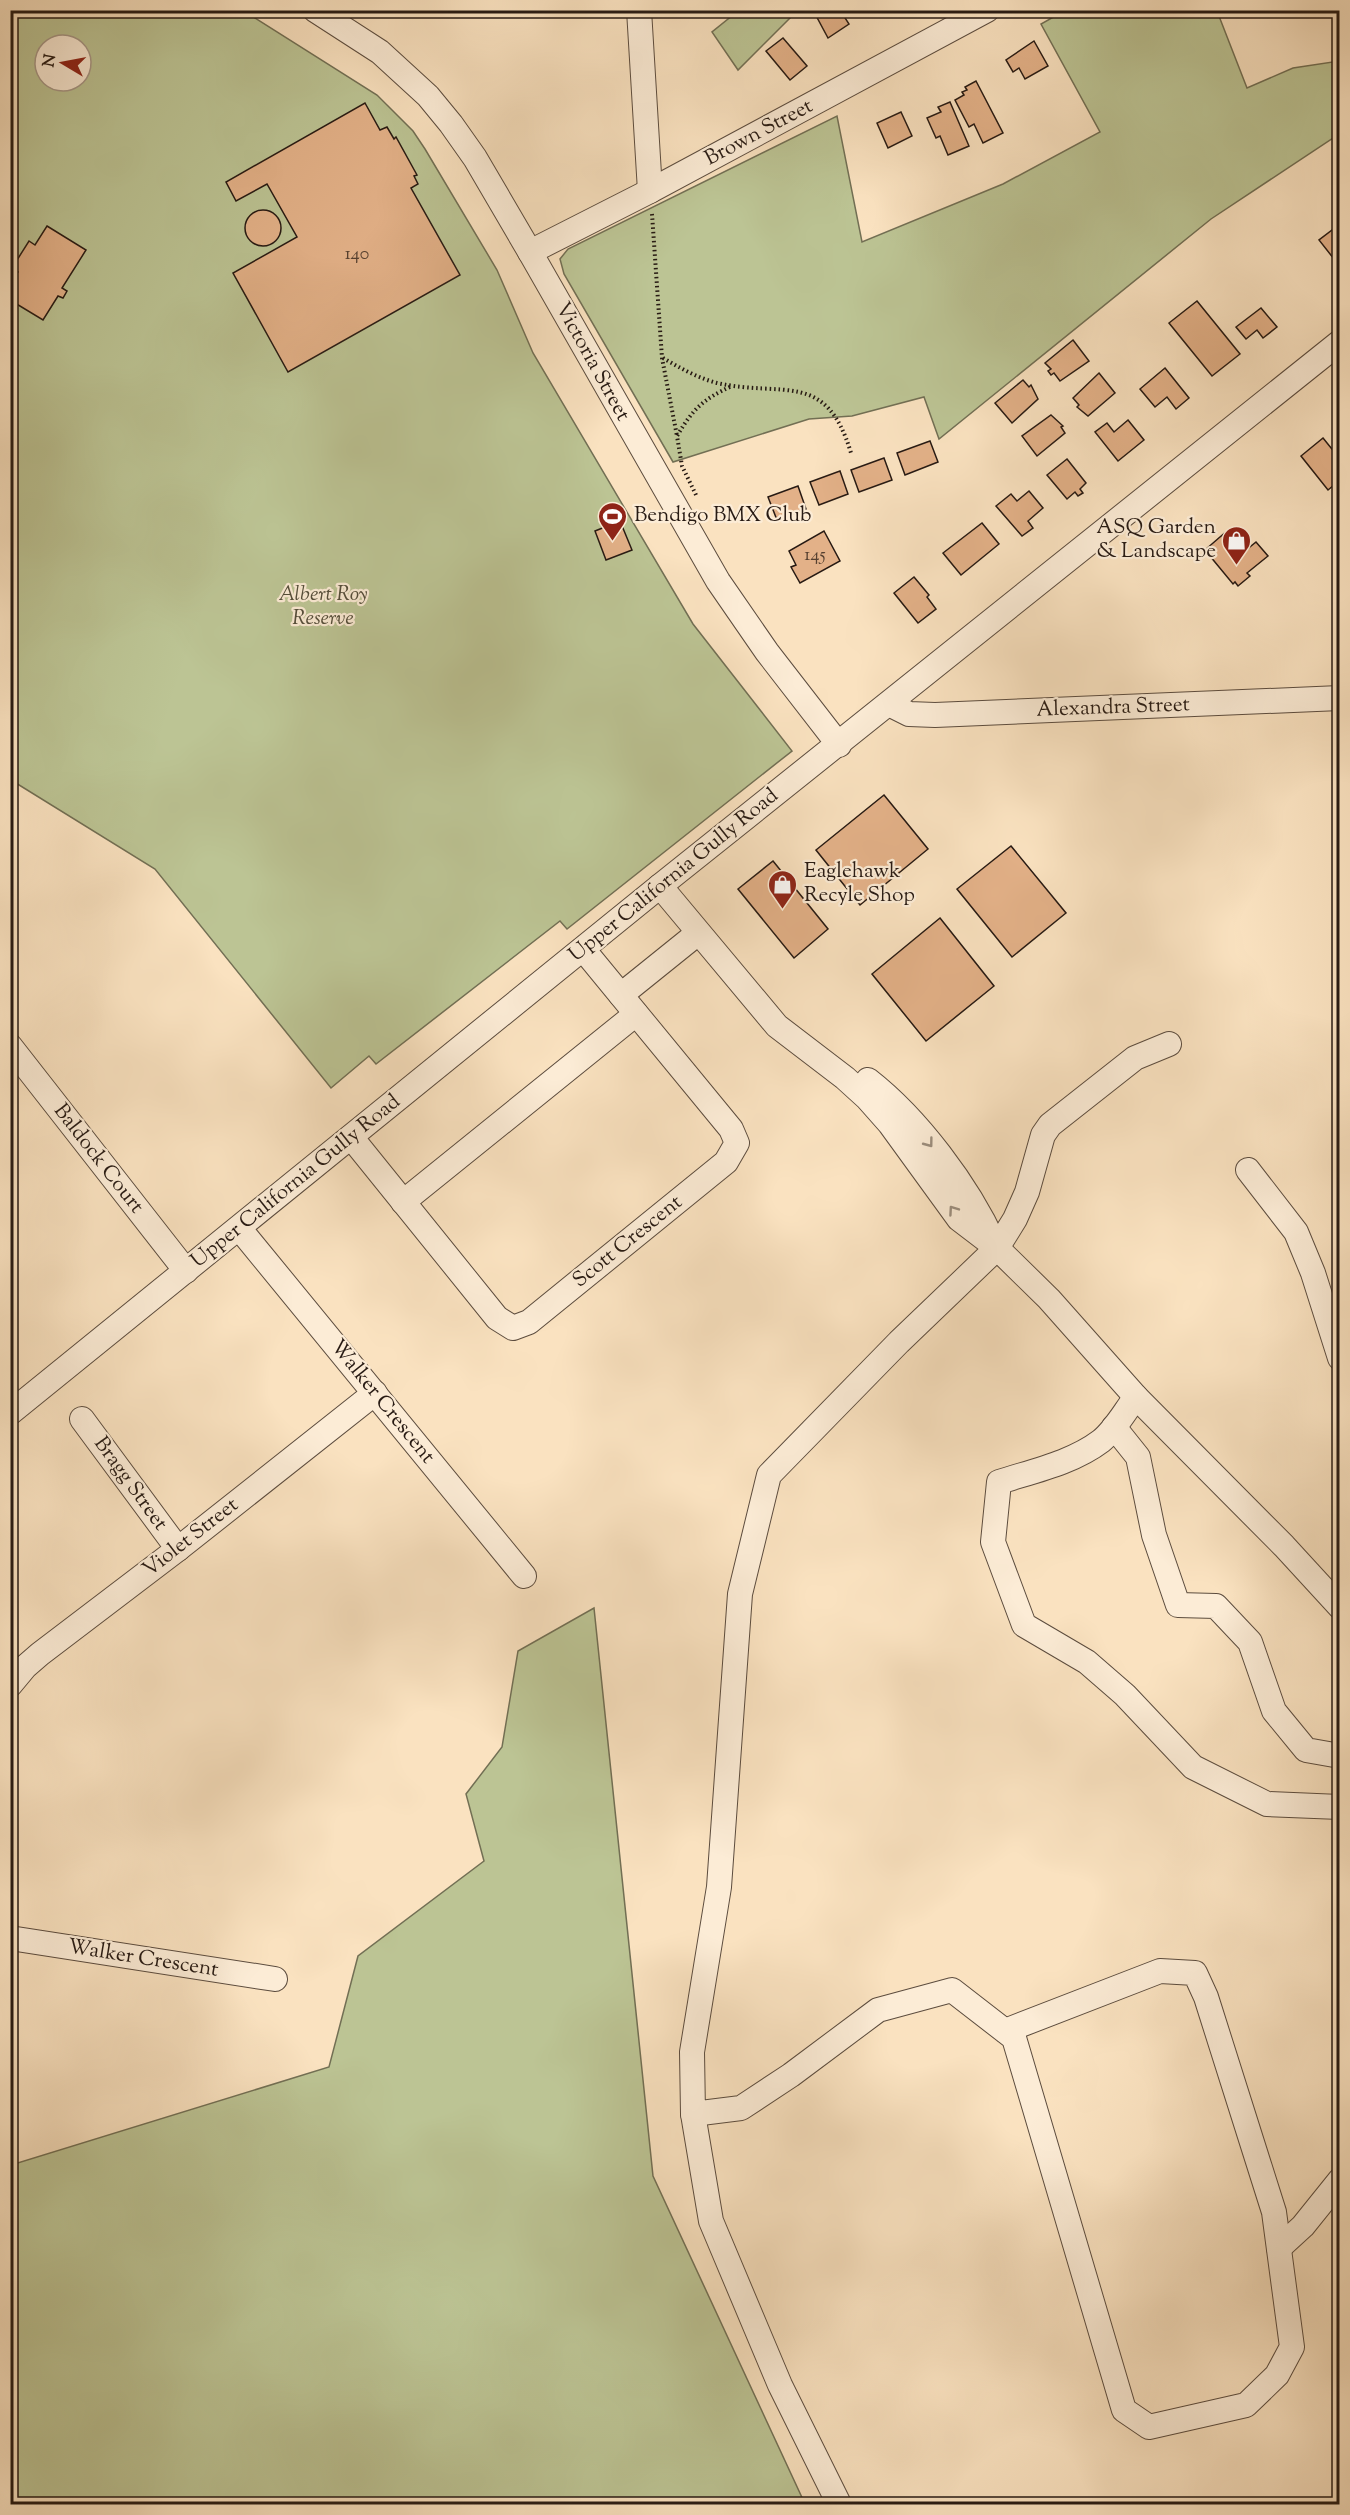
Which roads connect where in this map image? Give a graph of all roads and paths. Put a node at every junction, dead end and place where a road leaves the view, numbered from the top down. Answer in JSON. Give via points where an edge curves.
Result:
{"nodes":[{"id":1,"x":315,"y":10,"type":"edge"},
{"id":2,"x":639,"y":10,"type":"edge"},
{"id":3,"x":987,"y":10,"type":"edge"},
{"id":4,"x":650,"y":191,"type":"junction"},
{"id":5,"x":530,"y":252,"type":"junction"},
{"id":6,"x":1340,"y":342,"type":"edge"},
{"id":7,"x":662,"y":358,"type":"junction"},
{"id":8,"x":733,"y":386,"type":"junction"},
{"id":9,"x":676,"y":436,"type":"junction"},
{"id":10,"x":851,"y":453,"type":"dead end"},
{"id":11,"x":697,"y":497,"type":"dead end"},
{"id":12,"x":1340,"y":698,"type":"edge"},
{"id":13,"x":889,"y":704,"type":"junction"},
{"id":14,"x":839,"y":745,"type":"junction"},
{"id":15,"x":660,"y":886,"type":"junction"},
{"id":16,"x":698,"y":933,"type":"junction"},
{"id":17,"x":583,"y":949,"type":"junction"},
{"id":18,"x":621,"y":995,"type":"junction"},
{"id":19,"x":636,"y":1014,"type":"junction"},
{"id":20,"x":1169,"y":1044,"type":"dead end"},
{"id":21,"x":10,"y":1046,"type":"edge"},
{"id":22,"x":351,"y":1137,"type":"junction"},
{"id":23,"x":1248,"y":1170,"type":"dead end"},
{"id":24,"x":403,"y":1202,"type":"junction"},
{"id":25,"x":239,"y":1228,"type":"junction"},
{"id":26,"x":996,"y":1248,"type":"junction"},
{"id":27,"x":186,"y":1271,"type":"junction"},
{"id":28,"x":1340,"y":1358,"type":"edge"},
{"id":29,"x":375,"y":1393,"type":"junction"},
{"id":30,"x":1136,"y":1397,"type":"junction"},
{"id":31,"x":10,"y":1413,"type":"edge"},
{"id":32,"x":82,"y":1419,"type":"dead end"},
{"id":33,"x":1114,"y":1427,"type":"junction"},
{"id":34,"x":178,"y":1549,"type":"junction"},
{"id":35,"x":524,"y":1576,"type":"dead end"},
{"id":36,"x":1340,"y":1607,"type":"edge"},
{"id":37,"x":10,"y":1685,"type":"edge"},
{"id":38,"x":1340,"y":1756,"type":"edge"},
{"id":39,"x":1340,"y":1807,"type":"edge"},
{"id":40,"x":10,"y":1938,"type":"edge"},
{"id":41,"x":275,"y":1979,"type":"dead end"},
{"id":42,"x":1005,"y":2031,"type":"junction"},
{"id":43,"x":693,"y":2114,"type":"junction"},
{"id":44,"x":1340,"y":2180,"type":"edge"},
{"id":45,"x":1279,"y":2248,"type":"junction"},
{"id":46,"x":839,"y":2505,"type":"edge"}],
"edges":[{"from":1,"to":5,"type":"street","name":"Victoria Street","via":[[380,52],[428,96],[475,158]]},
{"from":2,"to":4,"type":"street"},
{"from":3,"to":4,"type":"street","name":"Brown Street"},
{"from":4,"to":5,"type":"street","name":"Brown Street"},
{"from":4,"to":7,"type":"path"},
{"from":5,"to":14,"type":"street","name":"Victoria Street","via":[[718,581]]},
{"from":6,"to":13,"type":"street","name":"Upper California Gully Road"},
{"from":7,"to":8,"type":"path","via":[[700,377]]},
{"from":7,"to":9,"type":"path"},
{"from":8,"to":9,"type":"path","via":[[698,405]]},
{"from":8,"to":10,"type":"path","via":[[788,390],[817,398],[838,421]]},
{"from":9,"to":11,"type":"path","via":[[682,466]]},
{"from":12,"to":13,"type":"street","name":"Alexandra Street","via":[[935,715],[909,714]]},
{"from":13,"to":14,"type":"street","name":"Upper California Gully Road"},
{"from":14,"to":15,"type":"street","name":"Upper California Gully Road"},
{"from":15,"to":16,"type":"street"},
{"from":15,"to":17,"type":"street","name":"Upper California Gully Road"},
{"from":16,"to":18,"type":"street"},
{"from":16,"to":26,"type":"street","via":[[760,1006],[798,1029],[897,1104],[961,1186],[982,1217]]},
{"from":17,"to":18,"type":"street","name":"Scott Crescent"},
{"from":17,"to":22,"type":"street","name":"Upper California Gully Road"},
{"from":18,"to":19,"type":"street","name":"Scott Crescent"},
{"from":19,"to":24,"type":"street"},
{"from":19,"to":24,"type":"street","name":"Scott Crescent","via":[[731,1129],[737,1143],[735,1149],[726,1162],[529,1322],[513,1328],[497,1318]]},
{"from":20,"to":26,"type":"street","via":[[1134,1058],[1050,1125],[1043,1135],[1027,1192]]},
{"from":21,"to":27,"type":"street","name":"Baldock Court"},
{"from":22,"to":24,"type":"street","name":"Scott Crescent"},
{"from":22,"to":25,"type":"street","name":"Upper California Gully Road"},
{"from":23,"to":28,"type":"street","via":[[1296,1232]]},
{"from":25,"to":27,"type":"street","name":"Upper California Gully Road"},
{"from":25,"to":29,"type":"street","name":"Walker Crescent"},
{"from":26,"to":30,"type":"street","via":[[1049,1299]]},
{"from":26,"to":43,"type":"street","via":[[769,1475],[740,1594],[719,1887],[692,2052]]},
{"from":27,"to":31,"type":"street","name":"Upper California Gully Road"},
{"from":29,"to":34,"type":"street","name":"Violet Street"},
{"from":29,"to":35,"type":"street","name":"Walker Crescent"},
{"from":30,"to":33,"type":"street"},
{"from":30,"to":36,"type":"street"},
{"from":32,"to":34,"type":"street","name":"Bragg Street"},
{"from":33,"to":38,"type":"street","via":[[1138,1457],[1154,1535],[1178,1605],[1216,1606],[1250,1642],[1274,1711],[1306,1750]]},
{"from":33,"to":39,"type":"street","via":[[1102,1440],[1063,1462],[999,1482],[993,1542],[1024,1625],[1087,1662],[1125,1695],[1193,1767],[1267,1804]]},
{"from":34,"to":37,"type":"street","name":"Violet Street","via":[[40,1654]]},
{"from":40,"to":41,"type":"street","name":"Walker Crescent"},
{"from":42,"to":43,"type":"street","via":[[952,1990],[878,2010],[741,2108]]},
{"from":42,"to":45,"type":"street","via":[[1160,1971],[1195,1973],[1274,2212]]},
{"from":42,"to":45,"type":"street","via":[[1014,2038],[1124,2410],[1149,2427],[1246,2405],[1277,2375],[1292,2347]]},
{"from":43,"to":46,"type":"street","via":[[711,2221],[780,2385]]},
{"from":44,"to":45,"type":"street","via":[[1303,2226]]}]}
